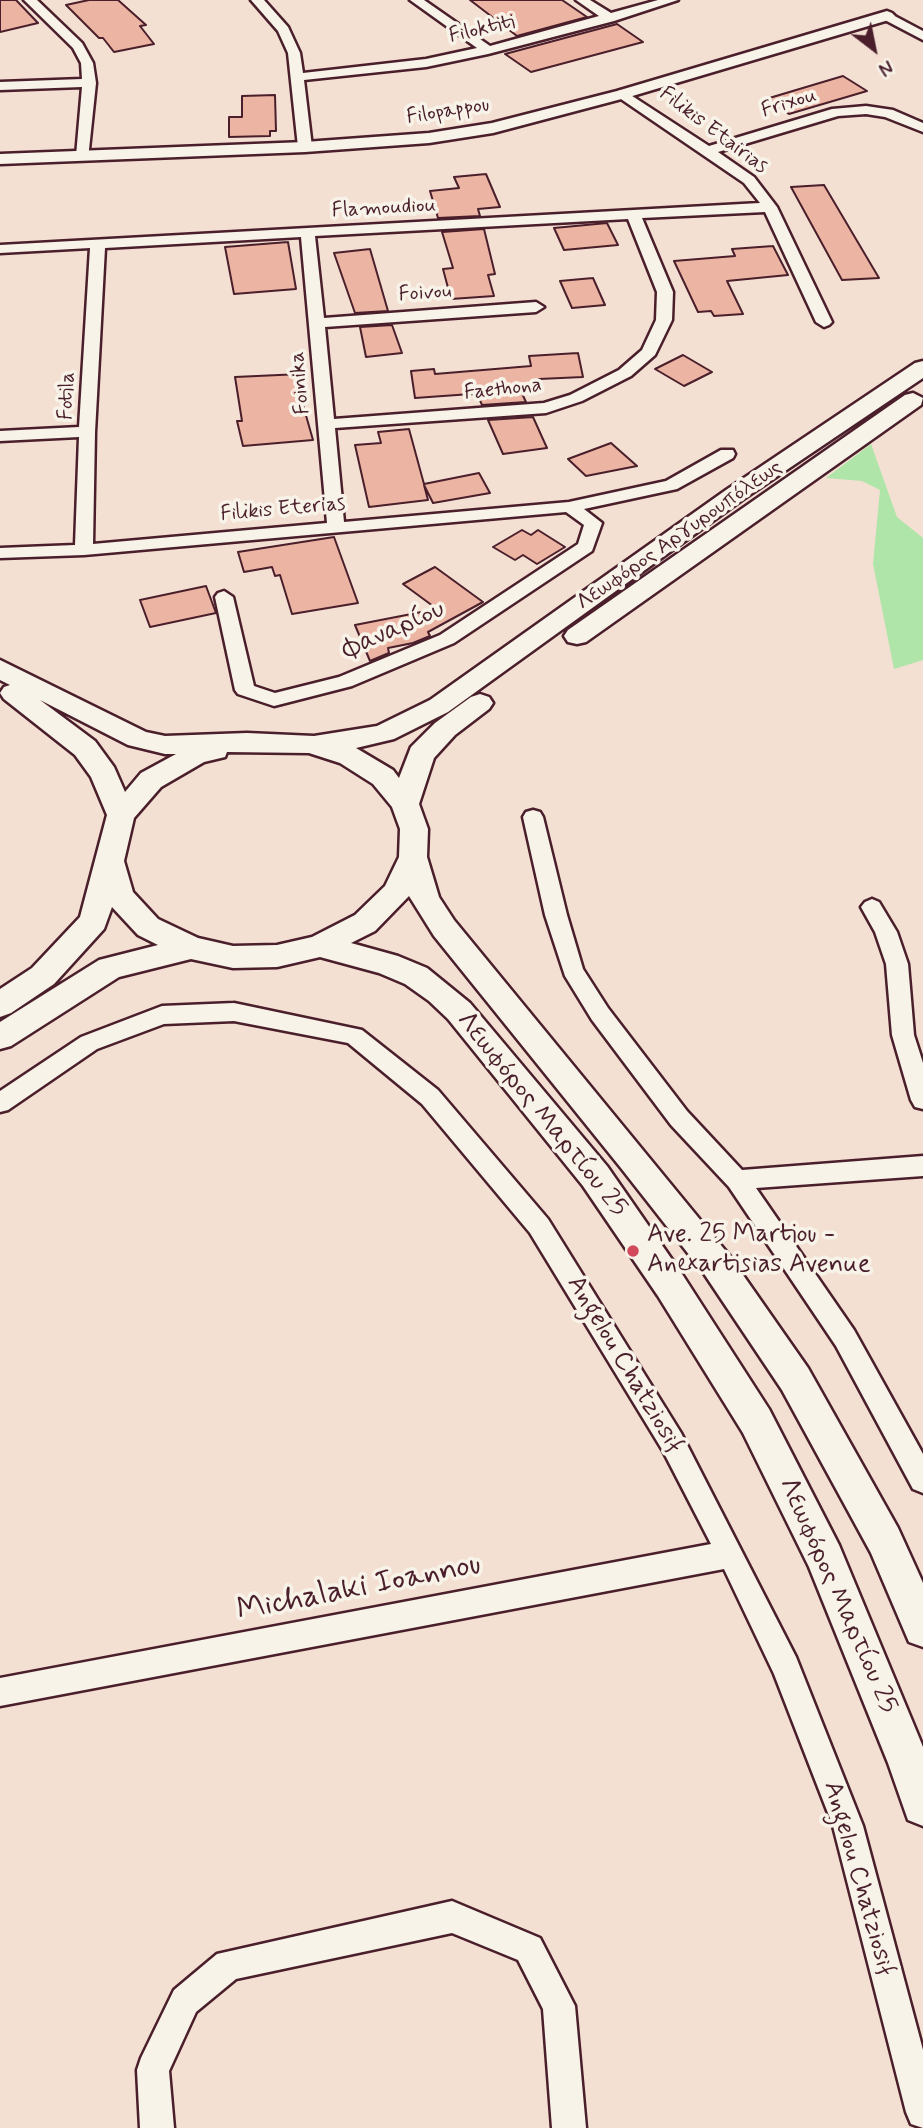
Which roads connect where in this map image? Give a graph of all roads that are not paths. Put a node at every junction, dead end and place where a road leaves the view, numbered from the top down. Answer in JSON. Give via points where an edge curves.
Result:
{"nodes":[{"id":1,"x":30,"y":0,"type":"edge"},
{"id":2,"x":257,"y":0,"type":"edge"},
{"id":3,"x":416,"y":0,"type":"edge"},
{"id":4,"x":582,"y":0,"type":"edge"},
{"id":5,"x":671,"y":0,"type":"edge"},
{"id":6,"x":869,"y":5,"type":"dead end"},
{"id":7,"x":887,"y":16,"type":"junction"},
{"id":8,"x":610,"y":18,"type":"junction"},
{"id":9,"x":923,"y":36,"type":"edge"},
{"id":10,"x":488,"y":50,"type":"junction"},
{"id":11,"x":298,"y":77,"type":"junction"},
{"id":12,"x":89,"y":83,"type":"junction"},
{"id":13,"x":0,"y":86,"type":"edge"},
{"id":14,"x":624,"y":94,"type":"junction"},
{"id":15,"x":923,"y":128,"type":"edge"},
{"id":16,"x":305,"y":147,"type":"junction"},
{"id":17,"x":708,"y":150,"type":"junction"},
{"id":18,"x":83,"y":156,"type":"junction"},
{"id":19,"x":0,"y":159,"type":"edge"},
{"id":20,"x":770,"y":206,"type":"junction"},
{"id":21,"x":634,"y":216,"type":"junction"},
{"id":22,"x":308,"y":234,"type":"junction"},
{"id":23,"x":98,"y":244,"type":"junction"},
{"id":24,"x":0,"y":249,"type":"edge"},
{"id":25,"x":536,"y":307,"type":"dead end"},
{"id":26,"x":317,"y":323,"type":"junction"},
{"id":27,"x":824,"y":323,"type":"dead end"},
{"id":28,"x":923,"y":368,"type":"edge"},
{"id":29,"x":923,"y":394,"type":"edge"},
{"id":30,"x":326,"y":424,"type":"junction"},
{"id":31,"x":87,"y":432,"type":"junction"},
{"id":32,"x":0,"y":436,"type":"edge"},
{"id":33,"x":727,"y":454,"type":"dead end"},
{"id":34,"x":569,"y":507,"type":"junction"},
{"id":35,"x":336,"y":528,"type":"junction"},
{"id":36,"x":84,"y":550,"type":"junction"},
{"id":37,"x":0,"y":554,"type":"edge"},
{"id":38,"x":224,"y":597,"type":"dead end"},
{"id":39,"x":0,"y":669,"type":"edge"},
{"id":40,"x":0,"y":684,"type":"edge"},
{"id":41,"x":449,"y":712,"type":"junction"},
{"id":42,"x":247,"y":742,"type":"junction"},
{"id":43,"x":310,"y":744,"type":"junction"},
{"id":44,"x":405,"y":804,"type":"junction"},
{"id":45,"x":121,"y":815,"type":"junction"},
{"id":46,"x":533,"y":817,"type":"dead end"},
{"id":47,"x":413,"y":856,"type":"junction"},
{"id":48,"x":109,"y":860,"type":"junction"},
{"id":49,"x":872,"y":907,"type":"dead end"},
{"id":50,"x":320,"y":946,"type":"junction"},
{"id":51,"x":191,"y":948,"type":"junction"},
{"id":52,"x":0,"y":1005,"type":"edge"},
{"id":53,"x":0,"y":1037,"type":"edge"},
{"id":54,"x":923,"y":1100,"type":"edge"},
{"id":55,"x":0,"y":1103,"type":"edge"},
{"id":56,"x":923,"y":1166,"type":"edge"},
{"id":57,"x":737,"y":1180,"type":"junction"},
{"id":58,"x":923,"y":1480,"type":"edge"},
{"id":59,"x":731,"y":1554,"type":"junction"},
{"id":60,"x":923,"y":1628,"type":"edge"},
{"id":61,"x":0,"y":1692,"type":"edge"},
{"id":62,"x":923,"y":1805,"type":"edge"},
{"id":63,"x":923,"y":2112,"type":"edge"},
{"id":64,"x":157,"y":2128,"type":"edge"},
{"id":65,"x":569,"y":2128,"type":"edge"}],
"edges":[{"from":1,"to":12,"type":"street","via":[[78,46],[87,63]]},
{"from":2,"to":11,"type":"street","via":[[284,30]]},
{"from":3,"to":10,"type":"street"},
{"from":4,"to":8,"type":"street"},
{"from":5,"to":8,"type":"street","name":"Filoktiti"},
{"from":6,"to":7,"type":"street"},
{"from":7,"to":9,"type":"street"},
{"from":7,"to":14,"type":"street","name":"Filopappou"},
{"from":8,"to":10,"type":"street","name":"Filoktiti"},
{"from":10,"to":11,"type":"street","name":"Filoktiti"},
{"from":11,"to":16,"type":"street"},
{"from":12,"to":13,"type":"street"},
{"from":12,"to":18,"type":"street"},
{"from":14,"to":16,"type":"street","name":"Filopappou","via":[[493,128],[429,138]]},
{"from":14,"to":17,"type":"street","name":"Filikis Etairias"},
{"from":15,"to":17,"type":"street","name":"Frixou","via":[[888,113],[837,112]]},
{"from":16,"to":18,"type":"street","name":"Filopappou"},
{"from":17,"to":20,"type":"street","name":"Filikis Etairias","via":[[748,180]]},
{"from":18,"to":19,"type":"street","name":"Filopappou"},
{"from":20,"to":21,"type":"street","name":"Flamoudiou"},
{"from":20,"to":27,"type":"street","name":"Filikis Etairias"},
{"from":21,"to":22,"type":"street","name":"Flamoudiou"},
{"from":21,"to":30,"type":"street","name":"Faethona","via":[[665,292],[664,320],[649,352],[625,373],[546,408]]},
{"from":22,"to":23,"type":"street","name":"Flamoudiou"},
{"from":22,"to":26,"type":"street","name":"Foinika"},
{"from":23,"to":24,"type":"street","name":"Flamoudiou"},
{"from":23,"to":31,"type":"street","name":"Fotila"},
{"from":25,"to":26,"type":"street","name":"Foivou"},
{"from":26,"to":30,"type":"street","name":"Foinika"},
{"from":28,"to":41,"type":"main road","name":"Λεωφόρος Αργυρουπόλεως","via":[[734,495]]},
{"from":29,"to":41,"type":"main road","name":"Λεωφόρος Αργυρουπόλεως"},
{"from":30,"to":35,"type":"street","name":"Foinika"},
{"from":31,"to":32,"type":"street"},
{"from":31,"to":36,"type":"street","name":"Fotila"},
{"from":33,"to":34,"type":"street","via":[[671,485]]},
{"from":34,"to":35,"type":"street","name":"Filikis Eterias"},
{"from":34,"to":38,"type":"street","name":"Φαναρίου","via":[[593,523],[586,547],[447,639],[345,682],[274,700],[245,690]]},
{"from":35,"to":36,"type":"street","name":"Filikis Eterias"},
{"from":36,"to":37,"type":"street","name":"Filikis Eterias"},
{"from":39,"to":42,"type":"main road","via":[[138,739],[165,745]]},
{"from":40,"to":45,"type":"main road","via":[[85,748],[104,774]]},
{"from":41,"to":43,"type":"main road","via":[[384,733]]},
{"from":41,"to":44,"type":"main road","via":[[421,754]]},
{"from":42,"to":43,"type":"main road"},
{"from":42,"to":45,"type":"main road","via":[[195,755],[151,780]]},
{"from":43,"to":44,"type":"main road","via":[[350,756],[383,777]]},
{"from":44,"to":47,"type":"main road","via":[[414,830]]},
{"from":45,"to":48,"type":"main road"},
{"from":46,"to":57,"type":"street","via":[[573,970],[600,1014],[679,1118]]},
{"from":47,"to":50,"type":"main road","via":[[397,892],[373,916]]},
{"from":47,"to":60,"type":"main road","name":"Λεωφόρος Μαρτίου 25","via":[[425,899],[444,928],[634,1158],[717,1265],[795,1379],[885,1541]]},
{"from":48,"to":51,"type":"main road","via":[[120,896],[148,927]]},
{"from":48,"to":52,"type":"main road","via":[[94,921],[43,976]]},
{"from":49,"to":54,"type":"street","via":[[897,964],[903,1035]]},
{"from":50,"to":51,"type":"main road","via":[[277,956],[233,957]]},
{"from":50,"to":62,"type":"main road","name":"Λεωφόρος Μαρτίου 25","via":[[387,964],[440,993],[459,1010],[595,1176],[756,1421],[825,1558]]},
{"from":51,"to":53,"type":"main road","via":[[110,968]]},
{"from":55,"to":59,"type":"street","name":"Angelou Chatziosif","via":[[89,1043],[162,1015],[234,1012],[354,1036],[430,1097],[539,1226],[672,1442]]},
{"from":56,"to":57,"type":"street"},
{"from":57,"to":58,"type":"street","via":[[845,1338]]},
{"from":59,"to":61,"type":"street","name":"Michalaki Ioannou"},
{"from":59,"to":63,"type":"street","name":"Angelou Chatziosif","via":[[786,1667],[848,1826]]},
{"from":64,"to":65,"type":"street","via":[[153,2070],[185,2001],[228,1965],[452,1917],[529,1949],[559,2006]]}]}
